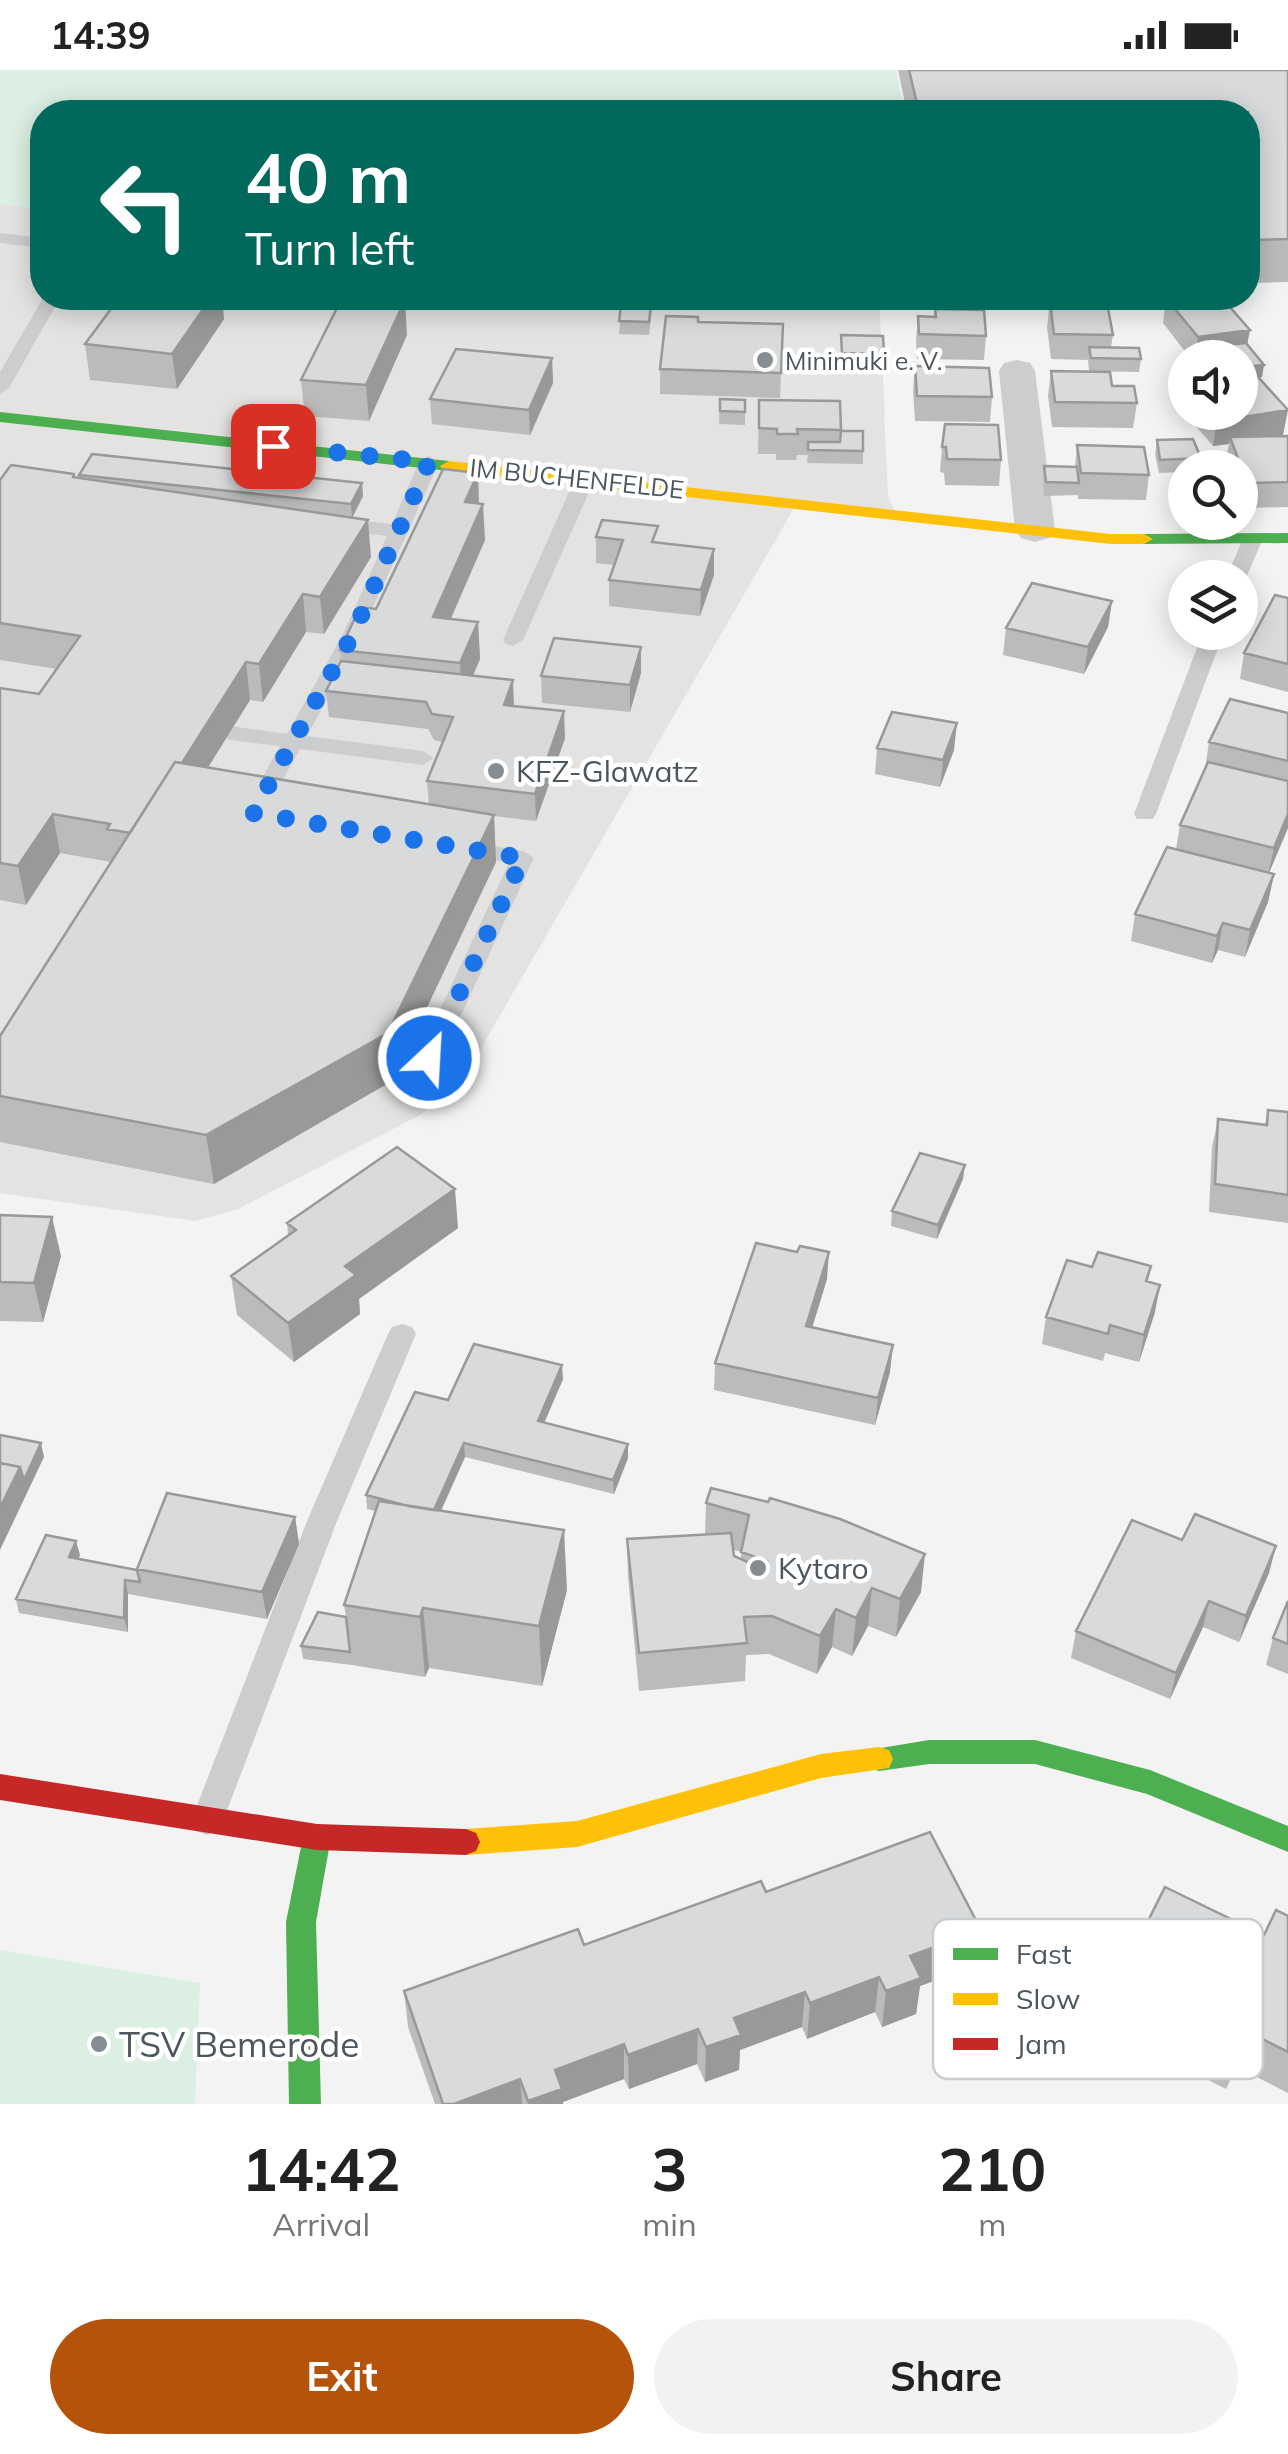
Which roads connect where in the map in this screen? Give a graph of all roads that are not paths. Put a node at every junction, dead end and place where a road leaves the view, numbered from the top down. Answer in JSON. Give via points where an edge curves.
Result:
{"nodes":[{"id":1,"x":0,"y":238,"type":"edge"},
{"id":2,"x":30,"y":242,"type":"edge"},
{"id":3,"x":44,"y":310,"type":"edge"},
{"id":4,"x":1017,"y":371,"type":"dead end"},
{"id":5,"x":0,"y":388,"type":"edge"},
{"id":6,"x":0,"y":417,"type":"edge"},
{"id":7,"x":429,"y":462,"type":"junction"},
{"id":8,"x":585,"y":479,"type":"junction"},
{"id":9,"x":304,"y":520,"type":"edge"},
{"id":10,"x":1035,"y":530,"type":"junction"},
{"id":11,"x":399,"y":531,"type":"junction"},
{"id":12,"x":1288,"y":538,"type":"edge"},
{"id":13,"x":1252,"y":541,"type":"junction"},
{"id":14,"x":1244,"y":560,"type":"edge"},
{"id":15,"x":513,"y":640,"type":"dead end"},
{"id":16,"x":1207,"y":650,"type":"edge"},
{"id":17,"x":230,"y":733,"type":"dead end"},
{"id":18,"x":293,"y":741,"type":"junction"},
{"id":19,"x":423,"y":758,"type":"dead end"},
{"id":20,"x":1145,"y":814,"type":"dead end"},
{"id":21,"x":272,"y":816,"type":"edge"},
{"id":22,"x":446,"y":845,"type":"edge"},
{"id":23,"x":429,"y":1058,"type":"dead end"},
{"id":24,"x":402,"y":1334,"type":"dead end"},
{"id":25,"x":0,"y":1788,"type":"edge"},
{"id":26,"x":207,"y":1821,"type":"junction"},
{"id":27,"x":317,"y":1837,"type":"junction"},
{"id":28,"x":1288,"y":1839,"type":"edge"},
{"id":29,"x":305,"y":2104,"type":"edge"}],
"edges":[{"from":1,"to":2,"type":"lane"},
{"from":3,"to":5,"type":"lane"},
{"from":4,"to":10,"type":"street"},
{"from":6,"to":7,"type":"street","name":"IM BUCHENFELDE"},
{"from":7,"to":8,"type":"street","name":"IM BUCHENFELDE"},
{"from":7,"to":11,"type":"lane"},
{"from":8,"to":10,"type":"street","name":"IM BUCHENFELDE"},
{"from":8,"to":15,"type":"lane"},
{"from":9,"to":11,"type":"lane"},
{"from":10,"to":13,"type":"street","name":"IM BUCHENFELDE","via":[[1111,539]]},
{"from":11,"to":18,"type":"lane","via":[[352,636]]},
{"from":12,"to":13,"type":"street","name":"IM BUCHENFELDE"},
{"from":13,"to":14,"type":"lane"},
{"from":16,"to":20,"type":"lane"},
{"from":17,"to":18,"type":"lane"},
{"from":18,"to":19,"type":"lane"},
{"from":18,"to":21,"type":"lane","via":[[253,813]]},
{"from":22,"to":23,"type":"lane","via":[[523,858]]},
{"from":24,"to":26,"type":"lane"},
{"from":25,"to":26,"type":"street"},
{"from":26,"to":27,"type":"street"},
{"from":27,"to":28,"type":"street","via":[[446,1844],[577,1834],[821,1766],[929,1752],[1035,1752],[1150,1782]]},
{"from":27,"to":29,"type":"street","via":[[300,1922]]}]}
